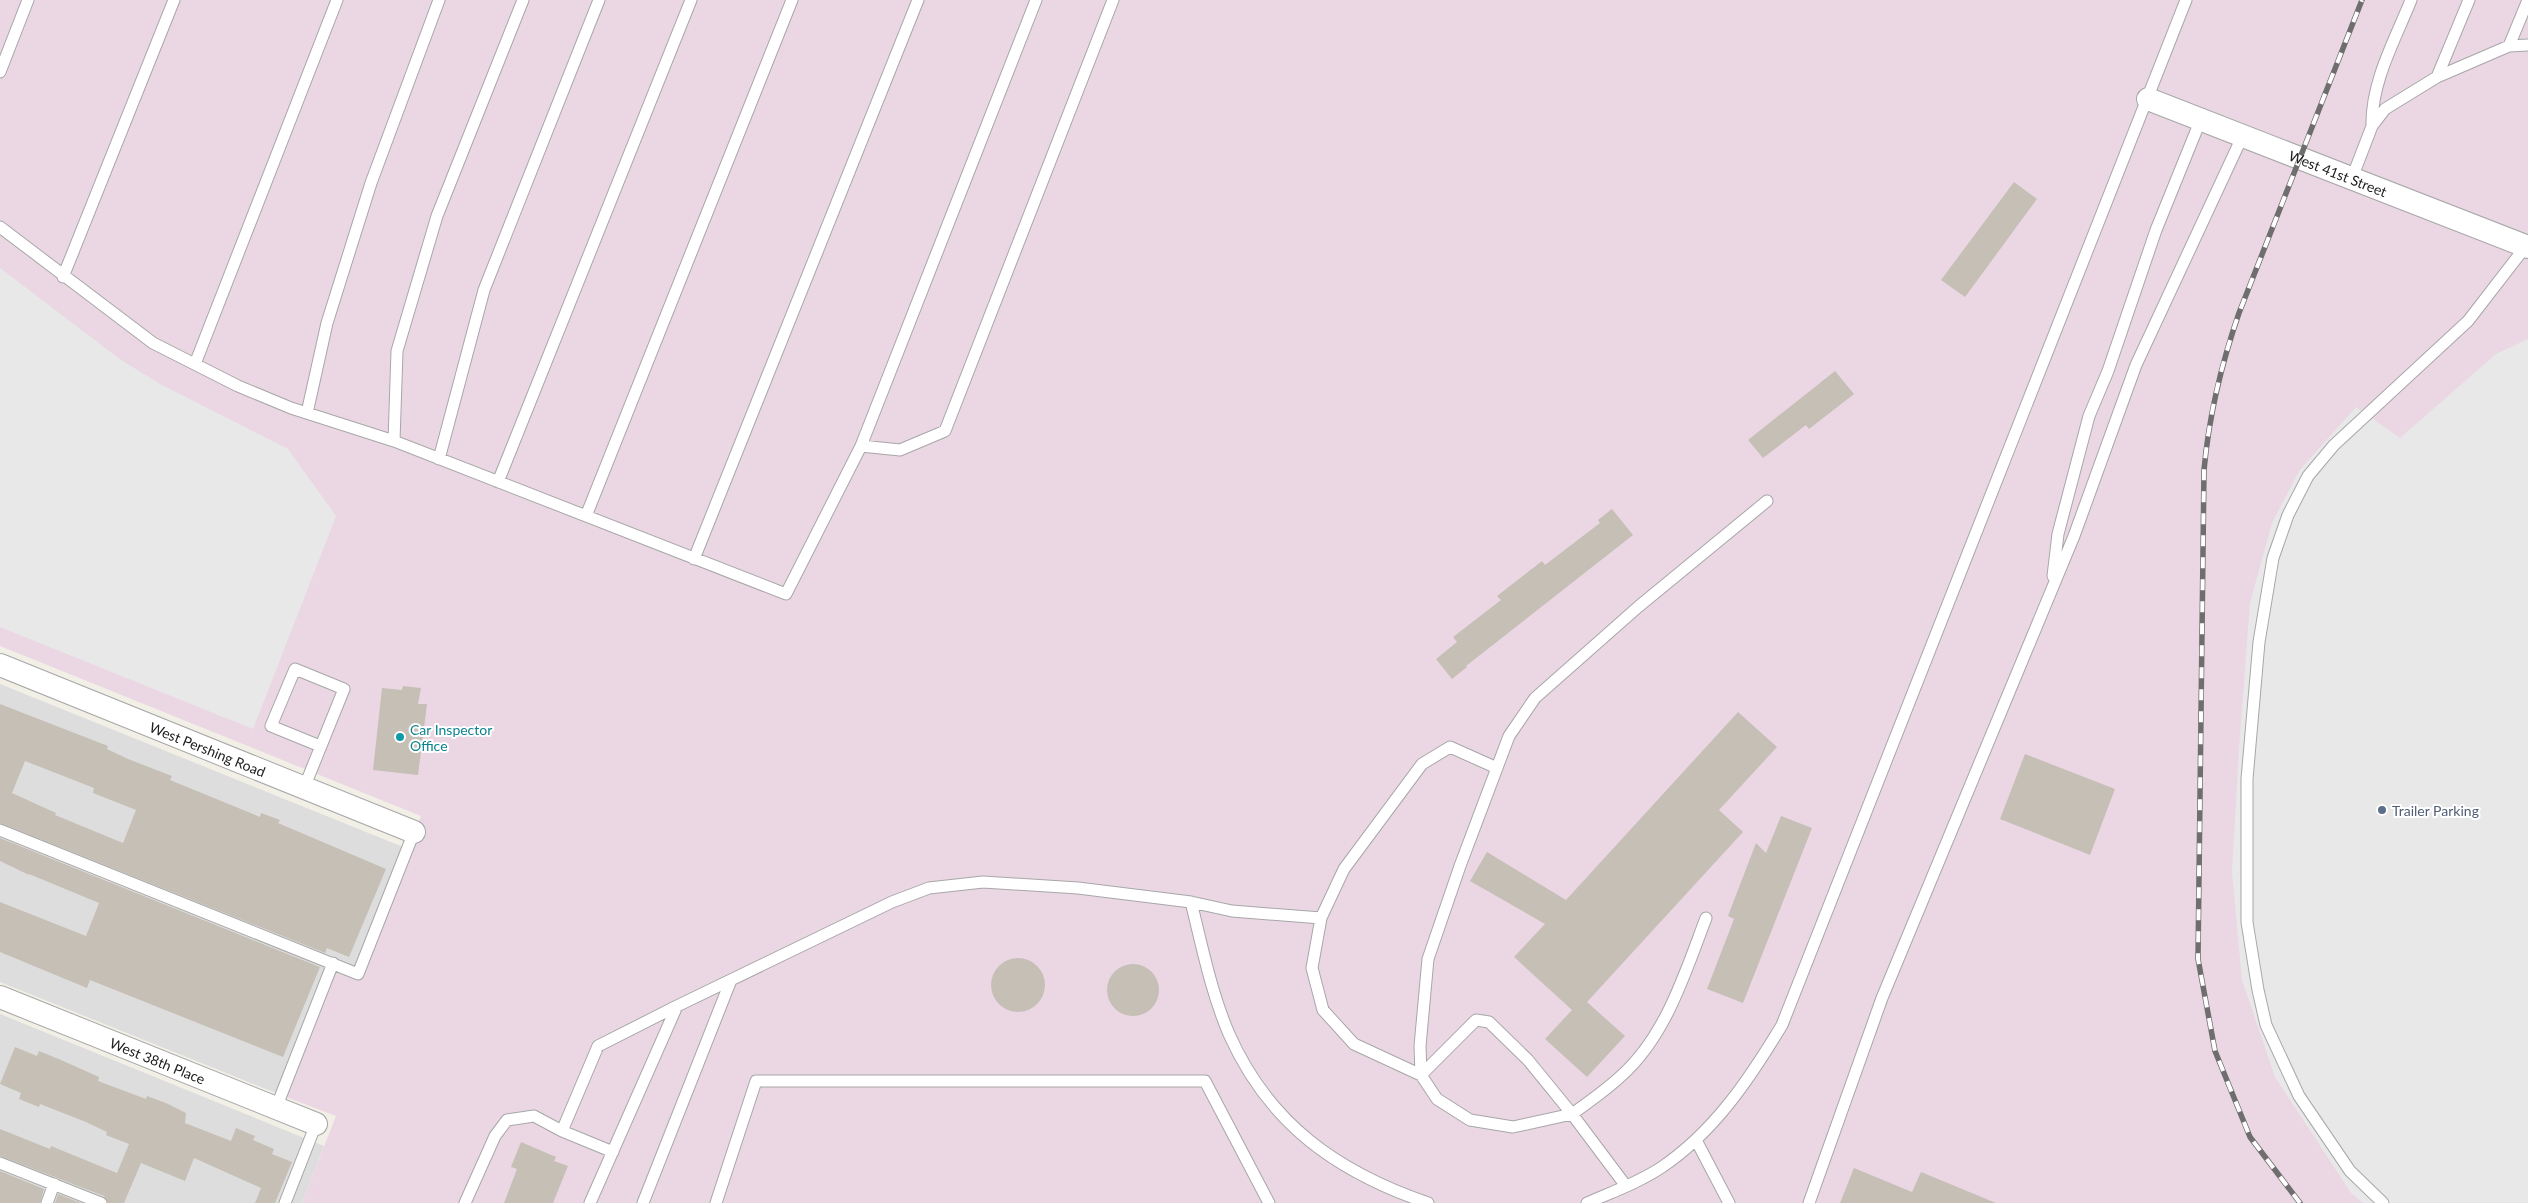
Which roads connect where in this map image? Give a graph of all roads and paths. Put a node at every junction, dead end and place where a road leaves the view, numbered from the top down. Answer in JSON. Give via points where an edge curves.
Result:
{"nodes":[{"id":1,"x":28,"y":0,"type":"edge"},
{"id":2,"x":174,"y":0,"type":"edge"},
{"id":3,"x":336,"y":0,"type":"edge"},
{"id":4,"x":439,"y":0,"type":"edge"},
{"id":5,"x":523,"y":0,"type":"edge"},
{"id":6,"x":599,"y":0,"type":"edge"},
{"id":7,"x":690,"y":0,"type":"edge"},
{"id":8,"x":792,"y":0,"type":"edge"},
{"id":9,"x":918,"y":0,"type":"edge"},
{"id":10,"x":1036,"y":0,"type":"edge"},
{"id":11,"x":1114,"y":0,"type":"edge"},
{"id":12,"x":2186,"y":0,"type":"edge"},
{"id":13,"x":2411,"y":0,"type":"edge"},
{"id":14,"x":2469,"y":0,"type":"edge"},
{"id":15,"x":2528,"y":0,"type":"edge"},
{"id":16,"x":2528,"y":45,"type":"edge"},
{"id":17,"x":2509,"y":46,"type":"junction"},
{"id":18,"x":0,"y":72,"type":"edge"},
{"id":19,"x":2437,"y":77,"type":"junction"},
{"id":20,"x":2148,"y":99,"type":"junction"},
{"id":21,"x":2201,"y":119,"type":"junction"},
{"id":22,"x":2372,"y":126,"type":"junction"},
{"id":23,"x":2243,"y":135,"type":"junction"},
{"id":24,"x":2352,"y":178,"type":"junction"},
{"id":25,"x":0,"y":227,"type":"edge"},
{"id":26,"x":2527,"y":247,"type":"edge"},
{"id":27,"x":63,"y":277,"type":"junction"},
{"id":28,"x":195,"y":364,"type":"junction"},
{"id":29,"x":307,"y":413,"type":"junction"},
{"id":30,"x":394,"y":441,"type":"junction"},
{"id":31,"x":860,"y":446,"type":"junction"},
{"id":32,"x":439,"y":459,"type":"junction"},
{"id":33,"x":498,"y":482,"type":"junction"},
{"id":34,"x":1766,"y":501,"type":"dead end"},
{"id":35,"x":586,"y":516,"type":"junction"},
{"id":36,"x":694,"y":558,"type":"junction"},
{"id":37,"x":2051,"y":590,"type":"junction"},
{"id":38,"x":0,"y":665,"type":"edge"},
{"id":39,"x":320,"y":746,"type":"junction"},
{"id":40,"x":1497,"y":768,"type":"junction"},
{"id":41,"x":304,"y":788,"type":"junction"},
{"id":42,"x":0,"y":830,"type":"edge"},
{"id":43,"x":414,"y":832,"type":"joint"},
{"id":44,"x":1191,"y":902,"type":"junction"},
{"id":45,"x":1321,"y":918,"type":"junction"},
{"id":46,"x":1706,"y":918,"type":"dead end"},
{"id":47,"x":332,"y":963,"type":"junction"},
{"id":48,"x":731,"y":980,"type":"junction"},
{"id":49,"x":0,"y":997,"type":"edge"},
{"id":50,"x":678,"y":1006,"type":"junction"},
{"id":51,"x":1421,"y":1075,"type":"junction"},
{"id":52,"x":276,"y":1108,"type":"junction"},
{"id":53,"x":1572,"y":1114,"type":"junction"},
{"id":54,"x":316,"y":1124,"type":"joint"},
{"id":55,"x":562,"y":1131,"type":"junction"},
{"id":56,"x":1696,"y":1140,"type":"junction"},
{"id":57,"x":613,"y":1152,"type":"junction"},
{"id":58,"x":0,"y":1163,"type":"edge"},
{"id":59,"x":54,"y":1184,"type":"junction"},
{"id":60,"x":1626,"y":1186,"type":"junction"},
{"id":61,"x":47,"y":1203,"type":"edge"},
{"id":62,"x":101,"y":1203,"type":"edge"},
{"id":63,"x":284,"y":1203,"type":"edge"},
{"id":64,"x":465,"y":1203,"type":"edge"},
{"id":65,"x":591,"y":1203,"type":"edge"},
{"id":66,"x":643,"y":1203,"type":"edge"},
{"id":67,"x":716,"y":1203,"type":"edge"},
{"id":68,"x":1269,"y":1203,"type":"edge"},
{"id":69,"x":1428,"y":1203,"type":"edge"},
{"id":70,"x":1587,"y":1203,"type":"edge"},
{"id":71,"x":1729,"y":1203,"type":"edge"},
{"id":72,"x":1809,"y":1203,"type":"edge"},
{"id":73,"x":2383,"y":1203,"type":"edge"}],
"edges":[{"from":1,"to":18,"type":"lane"},
{"from":2,"to":27,"type":"lane"},
{"from":3,"to":28,"type":"lane"},
{"from":4,"to":29,"type":"lane","via":[[371,183],[327,322]]},
{"from":5,"to":30,"type":"lane","via":[[437,216],[396,351]]},
{"from":6,"to":32,"type":"lane","via":[[484,290]]},
{"from":7,"to":33,"type":"lane"},
{"from":8,"to":35,"type":"lane"},
{"from":9,"to":36,"type":"lane"},
{"from":10,"to":31,"type":"lane"},
{"from":11,"to":31,"type":"lane","via":[[945,431],[900,450]]},
{"from":12,"to":20,"type":"lane"},
{"from":13,"to":22,"type":"lane","via":[[2376,90]]},
{"from":14,"to":19,"type":"lane"},
{"from":15,"to":17,"type":"lane"},
{"from":16,"to":17,"type":"lane"},
{"from":17,"to":19,"type":"lane"},
{"from":19,"to":22,"type":"lane","via":[[2385,109]]},
{"from":20,"to":21,"type":"street","name":"West 41st Street"},
{"from":20,"to":56,"type":"lane","via":[[1782,1025],[1758,1066]]},
{"from":21,"to":23,"type":"street","name":"West 41st Street"},
{"from":21,"to":37,"type":"lane","via":[[2156,230],[2108,371],[2089,416],[2058,534]]},
{"from":22,"to":24,"type":"lane"},
{"from":23,"to":24,"type":"street","name":"West 41st Street"},
{"from":23,"to":37,"type":"lane","via":[[2136,365]]},
{"from":24,"to":26,"type":"street","name":"West 41st Street"},
{"from":25,"to":27,"type":"lane"},
{"from":26,"to":73,"type":"lane","via":[[2468,320],[2334,445],[2308,476],[2288,515],[2273,558],[2259,642],[2247,779],[2247,922],[2258,990],[2266,1025],[2299,1096],[2350,1172]]},
{"from":27,"to":28,"type":"lane","via":[[153,343]]},
{"from":28,"to":29,"type":"lane","via":[[238,386]]},
{"from":29,"to":30,"type":"lane"},
{"from":30,"to":32,"type":"lane"},
{"from":31,"to":36,"type":"lane","via":[[786,594]]},
{"from":32,"to":33,"type":"lane"},
{"from":33,"to":35,"type":"lane"},
{"from":34,"to":40,"type":"lane","via":[[1535,698],[1509,736]]},
{"from":35,"to":36,"type":"lane"},
{"from":37,"to":72,"type":"lane","via":[[1882,998]]},
{"from":38,"to":41,"type":"street","name":"West Pershing Road"},
{"from":39,"to":39,"type":"lane","via":[[344,689],[295,669],[271,726]]},
{"from":39,"to":41,"type":"lane"},
{"from":40,"to":45,"type":"lane","via":[[1450,747],[1422,764],[1344,869]]},
{"from":40,"to":51,"type":"lane","via":[[1428,959],[1420,1046]]},
{"from":41,"to":43,"type":"street","name":"West Pershing Road"},
{"from":42,"to":47,"type":"lane"},
{"from":43,"to":47,"type":"lane","via":[[358,974]]},
{"from":44,"to":45,"type":"lane","via":[[1232,911]]},
{"from":44,"to":48,"type":"lane","via":[[1078,888],[983,882],[929,888],[892,902]]},
{"from":44,"to":69,"type":"lane","via":[[1229,1032],[1247,1071],[1271,1104],[1300,1134],[1328,1156],[1362,1177]]},
{"from":45,"to":51,"type":"lane","via":[[1312,968],[1323,1010],[1354,1044]]},
{"from":46,"to":53,"type":"lane","via":[[1678,994],[1647,1045],[1622,1075]]},
{"from":47,"to":52,"type":"lane"},
{"from":48,"to":50,"type":"lane"},
{"from":48,"to":66,"type":"lane"},
{"from":49,"to":52,"type":"street","name":"West 38th Place"},
{"from":50,"to":55,"type":"lane","via":[[598,1046]]},
{"from":50,"to":57,"type":"lane"},
{"from":51,"to":53,"type":"lane","via":[[1438,1099],[1470,1120],[1513,1127]]},
{"from":51,"to":53,"type":"lane","via":[[1476,1020],[1489,1022],[1528,1060]]},
{"from":52,"to":54,"type":"street","name":"West 38th Place"},
{"from":53,"to":60,"type":"lane"},
{"from":54,"to":63,"type":"lane"},
{"from":55,"to":57,"type":"lane"},
{"from":55,"to":64,"type":"lane","via":[[534,1116],[508,1120],[495,1136]]},
{"from":56,"to":60,"type":"lane","via":[[1662,1167]]},
{"from":56,"to":71,"type":"lane"},
{"from":57,"to":65,"type":"lane"},
{"from":58,"to":59,"type":"lane"},
{"from":59,"to":61,"type":"lane"},
{"from":59,"to":62,"type":"lane"},
{"from":60,"to":70,"type":"lane"},
{"from":67,"to":68,"type":"lane","via":[[756,1081],[1205,1080]]}]}
